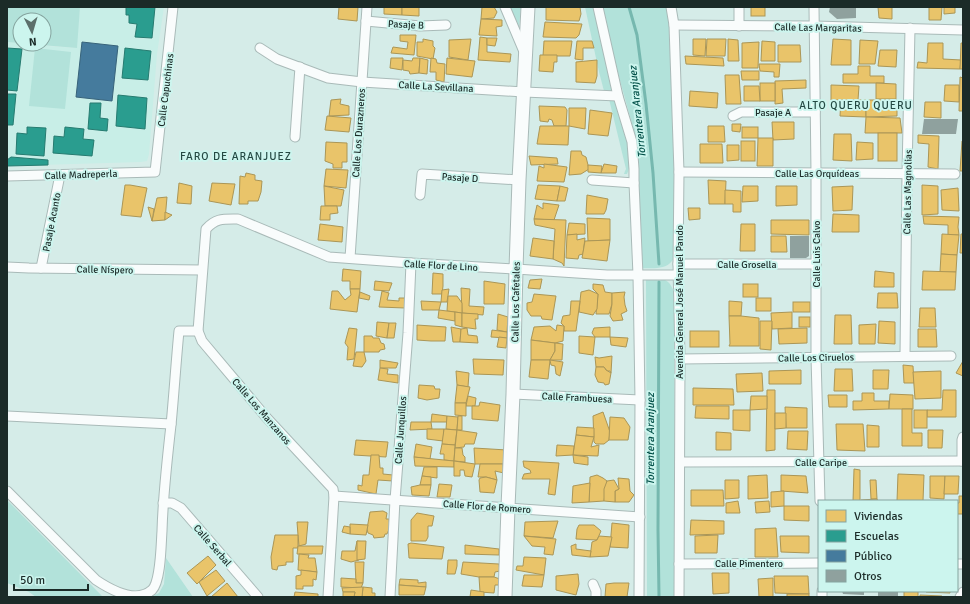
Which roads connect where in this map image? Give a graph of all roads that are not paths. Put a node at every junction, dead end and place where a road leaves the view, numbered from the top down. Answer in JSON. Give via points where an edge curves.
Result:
{"nodes":[{"id":1,"x":173,"y":7,"type":"edge"},
{"id":2,"x":367,"y":7,"type":"edge"},
{"id":3,"x":505,"y":7,"type":"edge"},
{"id":4,"x":528,"y":7,"type":"edge"},
{"id":5,"x":598,"y":7,"type":"edge"},
{"id":6,"x":671,"y":7,"type":"edge"},
{"id":7,"x":739,"y":7,"type":"edge"},
{"id":8,"x":814,"y":7,"type":"edge"},
{"id":9,"x":366,"y":21,"type":"junction"},
{"id":10,"x":446,"y":25,"type":"dead end"},
{"id":11,"x":674,"y":25,"type":"junction"},
{"id":12,"x":739,"y":26,"type":"junction"},
{"id":13,"x":814,"y":26,"type":"junction"},
{"id":14,"x":910,"y":28,"type":"junction"},
{"id":15,"x":963,"y":30,"type":"edge"},
{"id":16,"x":260,"y":48,"type":"dead end"},
{"id":17,"x":525,"y":55,"type":"junction"},
{"id":18,"x":300,"y":67,"type":"junction"},
{"id":19,"x":362,"y":82,"type":"junction"},
{"id":20,"x":524,"y":92,"type":"junction"},
{"id":21,"x":618,"y":96,"type":"junction"},
{"id":22,"x":815,"y":112,"type":"junction"},
{"id":23,"x":733,"y":116,"type":"dead end"},
{"id":24,"x":295,"y":137,"type":"dead end"},
{"id":25,"x":155,"y":172,"type":"joint"},
{"id":26,"x":679,"y":172,"type":"junction"},
{"id":27,"x":816,"y":173,"type":"junction"},
{"id":28,"x":907,"y":174,"type":"junction"},
{"id":29,"x":955,"y":174,"type":"dead end"},
{"id":30,"x":60,"y":175,"type":"junction"},
{"id":31,"x":7,"y":176,"type":"edge"},
{"id":32,"x":519,"y":180,"type":"junction"},
{"id":33,"x":592,"y":180,"type":"dead end"},
{"id":34,"x":634,"y":183,"type":"junction"},
{"id":35,"x":420,"y":195,"type":"dead end"},
{"id":36,"x":350,"y":258,"type":"junction"},
{"id":37,"x":411,"y":263,"type":"junction"},
{"id":38,"x":678,"y":264,"type":"junction"},
{"id":39,"x":816,"y":264,"type":"junction"},
{"id":40,"x":7,"y":267,"type":"edge"},
{"id":41,"x":41,"y":268,"type":"junction"},
{"id":42,"x":516,"y":268,"type":"junction"},
{"id":43,"x":202,"y":270,"type":"junction"},
{"id":44,"x":638,"y":275,"type":"junction"},
{"id":45,"x":679,"y":275,"type":"junction"},
{"id":46,"x":198,"y":331,"type":"junction"},
{"id":47,"x":905,"y":356,"type":"junction"},
{"id":48,"x":951,"y":356,"type":"dead end"},
{"id":49,"x":816,"y":357,"type":"junction"},
{"id":50,"x":680,"y":358,"type":"junction"},
{"id":51,"x":514,"y":394,"type":"junction"},
{"id":52,"x":640,"y":400,"type":"junction"},
{"id":53,"x":7,"y":416,"type":"edge"},
{"id":54,"x":171,"y":424,"type":"junction"},
{"id":55,"x":963,"y":437,"type":"edge"},
{"id":56,"x":962,"y":461,"type":"edge"},
{"id":57,"x":680,"y":462,"type":"junction"},
{"id":58,"x":819,"y":462,"type":"junction"},
{"id":59,"x":7,"y":491,"type":"edge"},
{"id":60,"x":334,"y":496,"type":"junction"},
{"id":61,"x":395,"y":500,"type":"junction"},
{"id":62,"x":820,"y":500,"type":"edge"},
{"id":63,"x":163,"y":503,"type":"junction"},
{"id":64,"x":508,"y":507,"type":"junction"},
{"id":65,"x":640,"y":517,"type":"junction"},
{"id":66,"x":818,"y":563,"type":"edge"},
{"id":67,"x":679,"y":564,"type":"junction"},
{"id":68,"x":593,"y":584,"type":"dead end"},
{"id":69,"x":963,"y":592,"type":"edge"},
{"id":70,"x":258,"y":597,"type":"edge"},
{"id":71,"x":328,"y":597,"type":"edge"},
{"id":72,"x":390,"y":597,"type":"edge"},
{"id":73,"x":505,"y":597,"type":"edge"},
{"id":74,"x":596,"y":597,"type":"edge"},
{"id":75,"x":640,"y":597,"type":"edge"},
{"id":76,"x":679,"y":597,"type":"edge"},
{"id":77,"x":960,"y":597,"type":"edge"}],
"edges":[{"from":1,"to":25,"type":"street","name":"Calle Capuchinas"},
{"from":2,"to":9,"type":"street","name":"Calle Los Durazneros"},
{"from":3,"to":17,"type":"street"},
{"from":4,"to":17,"type":"main road","name":"Calle Los Cafetales"},
{"from":5,"to":21,"type":"street"},
{"from":6,"to":11,"type":"street","name":"Avenida General José Manuel Pando"},
{"from":7,"to":12,"type":"street"},
{"from":8,"to":13,"type":"street","name":"Calle Luis Calvo"},
{"from":9,"to":10,"type":"street","name":"Pasaje B","via":[[420,26]]},
{"from":9,"to":19,"type":"street","name":"Calle Los Durazneros"},
{"from":11,"to":12,"type":"street","name":"Calle Las Margaritas"},
{"from":11,"to":26,"type":"street","name":"Avenida General José Manuel Pando"},
{"from":12,"to":13,"type":"street","name":"Calle Las Margaritas"},
{"from":13,"to":14,"type":"street","name":"Calle Las Margaritas"},
{"from":13,"to":22,"type":"street","name":"Calle Luis Calvo"},
{"from":14,"to":15,"type":"street","name":"Calle Las Margaritas"},
{"from":14,"to":28,"type":"street","name":"Calle Las Magnolias"},
{"from":16,"to":18,"type":"street","name":"Calle La Sevillana","via":[[277,59]]},
{"from":17,"to":20,"type":"main road","name":"Calle Los Cafetales"},
{"from":18,"to":19,"type":"street","name":"Calle La Sevillana","via":[[328,78]]},
{"from":18,"to":24,"type":"street"},
{"from":19,"to":20,"type":"street","name":"Calle La Sevillana"},
{"from":19,"to":36,"type":"street","name":"Calle Los Durazneros"},
{"from":20,"to":21,"type":"street","name":"Calle La Sevillana"},
{"from":20,"to":32,"type":"main road","name":"Calle Los Cafetales"},
{"from":21,"to":34,"type":"street","via":[[632,142]]},
{"from":22,"to":23,"type":"street","name":"Pasaje A","via":[[741,112]]},
{"from":22,"to":27,"type":"street","name":"Calle Luis Calvo"},
{"from":25,"to":30,"type":"street","name":"Calle Madreperla"},
{"from":26,"to":27,"type":"street","name":"Calle Las Orquídeas"},
{"from":26,"to":38,"type":"street","name":"Avenida General José Manuel Pando"},
{"from":27,"to":28,"type":"street","name":"Calle Las Orquídeas"},
{"from":27,"to":39,"type":"street","name":"Calle Luis Calvo"},
{"from":28,"to":29,"type":"street","name":"Calle Las Orquídeas"},
{"from":28,"to":47,"type":"street","name":"Calle Las Magnolias"},
{"from":30,"to":31,"type":"street","name":"Calle Madreperla"},
{"from":30,"to":41,"type":"street","name":"Pasaje Acanto"},
{"from":32,"to":35,"type":"street","name":"Pasaje D","via":[[422,174]]},
{"from":32,"to":42,"type":"main road","name":"Calle Los Cafetales"},
{"from":33,"to":34,"type":"street"},
{"from":34,"to":44,"type":"street"},
{"from":36,"to":37,"type":"street","name":"Calle Flor de Lino"},
{"from":36,"to":43,"type":"street","name":"Calle Flor de Lino","via":[[329,257],[238,219],[223,219],[212,222],[206,229]]},
{"from":37,"to":42,"type":"street","name":"Calle Flor de Lino"},
{"from":37,"to":61,"type":"street","name":"Calle Junquillos"},
{"from":38,"to":39,"type":"street","name":"Calle Grosella"},
{"from":38,"to":45,"type":"street","name":"Avenida General José Manuel Pando"},
{"from":39,"to":49,"type":"street","name":"Calle Luis Calvo"},
{"from":40,"to":41,"type":"street","name":"Calle Níspero"},
{"from":41,"to":43,"type":"street","name":"Calle Níspero"},
{"from":42,"to":44,"type":"street","name":"Calle Flor de Lino"},
{"from":42,"to":51,"type":"main road","name":"Calle Los Cafetales"},
{"from":43,"to":46,"type":"street"},
{"from":44,"to":45,"type":"street","name":"Calle Flor de Lino"},
{"from":44,"to":52,"type":"street"},
{"from":45,"to":50,"type":"street","name":"Avenida General José Manuel Pando"},
{"from":46,"to":54,"type":"street","via":[[179,331]]},
{"from":46,"to":60,"type":"street","name":"Calle Los Manzanos","via":[[202,341],[266,417],[333,489]]},
{"from":47,"to":48,"type":"street","name":"Calle Los Ciruelos"},
{"from":47,"to":49,"type":"street","name":"Calle Los Ciruelos"},
{"from":49,"to":50,"type":"street","name":"Calle Los Ciruelos"},
{"from":49,"to":58,"type":"street","name":"Calle Luis Calvo"},
{"from":50,"to":57,"type":"street","name":"Avenida General José Manuel Pando"},
{"from":51,"to":52,"type":"street","name":"Calle Frambuesa"},
{"from":51,"to":64,"type":"main road","name":"Calle Los Cafetales"},
{"from":52,"to":65,"type":"street"},
{"from":53,"to":54,"type":"street"},
{"from":54,"to":63,"type":"street"},
{"from":55,"to":56,"type":"street"},
{"from":56,"to":58,"type":"street","name":"Calle Caripe"},
{"from":57,"to":58,"type":"street","name":"Calle Caripe"},
{"from":57,"to":67,"type":"street","name":"Avenida General José Manuel Pando"},
{"from":58,"to":62,"type":"street","name":"Calle Luis Calvo"},
{"from":59,"to":63,"type":"street","via":[[96,580],[109,589],[136,596],[146,594],[153,589],[157,581]]},
{"from":60,"to":61,"type":"street","name":"Calle Flor de Romero"},
{"from":60,"to":71,"type":"street"},
{"from":61,"to":64,"type":"street","name":"Calle Flor de Romero"},
{"from":61,"to":72,"type":"street","name":"Calle Junquillos"},
{"from":63,"to":70,"type":"street","name":"Calle Serbal","via":[[172,503],[181,508]]},
{"from":64,"to":65,"type":"street","name":"Calle Flor de Romero"},
{"from":64,"to":73,"type":"main road","name":"Calle Los Cafetales"},
{"from":65,"to":75,"type":"street"},
{"from":66,"to":67,"type":"street","name":"Calle Pimentero"},
{"from":67,"to":76,"type":"street","name":"Avenida General José Manuel Pando"},
{"from":68,"to":74,"type":"street"},
{"from":69,"to":77,"type":"street"}]}
